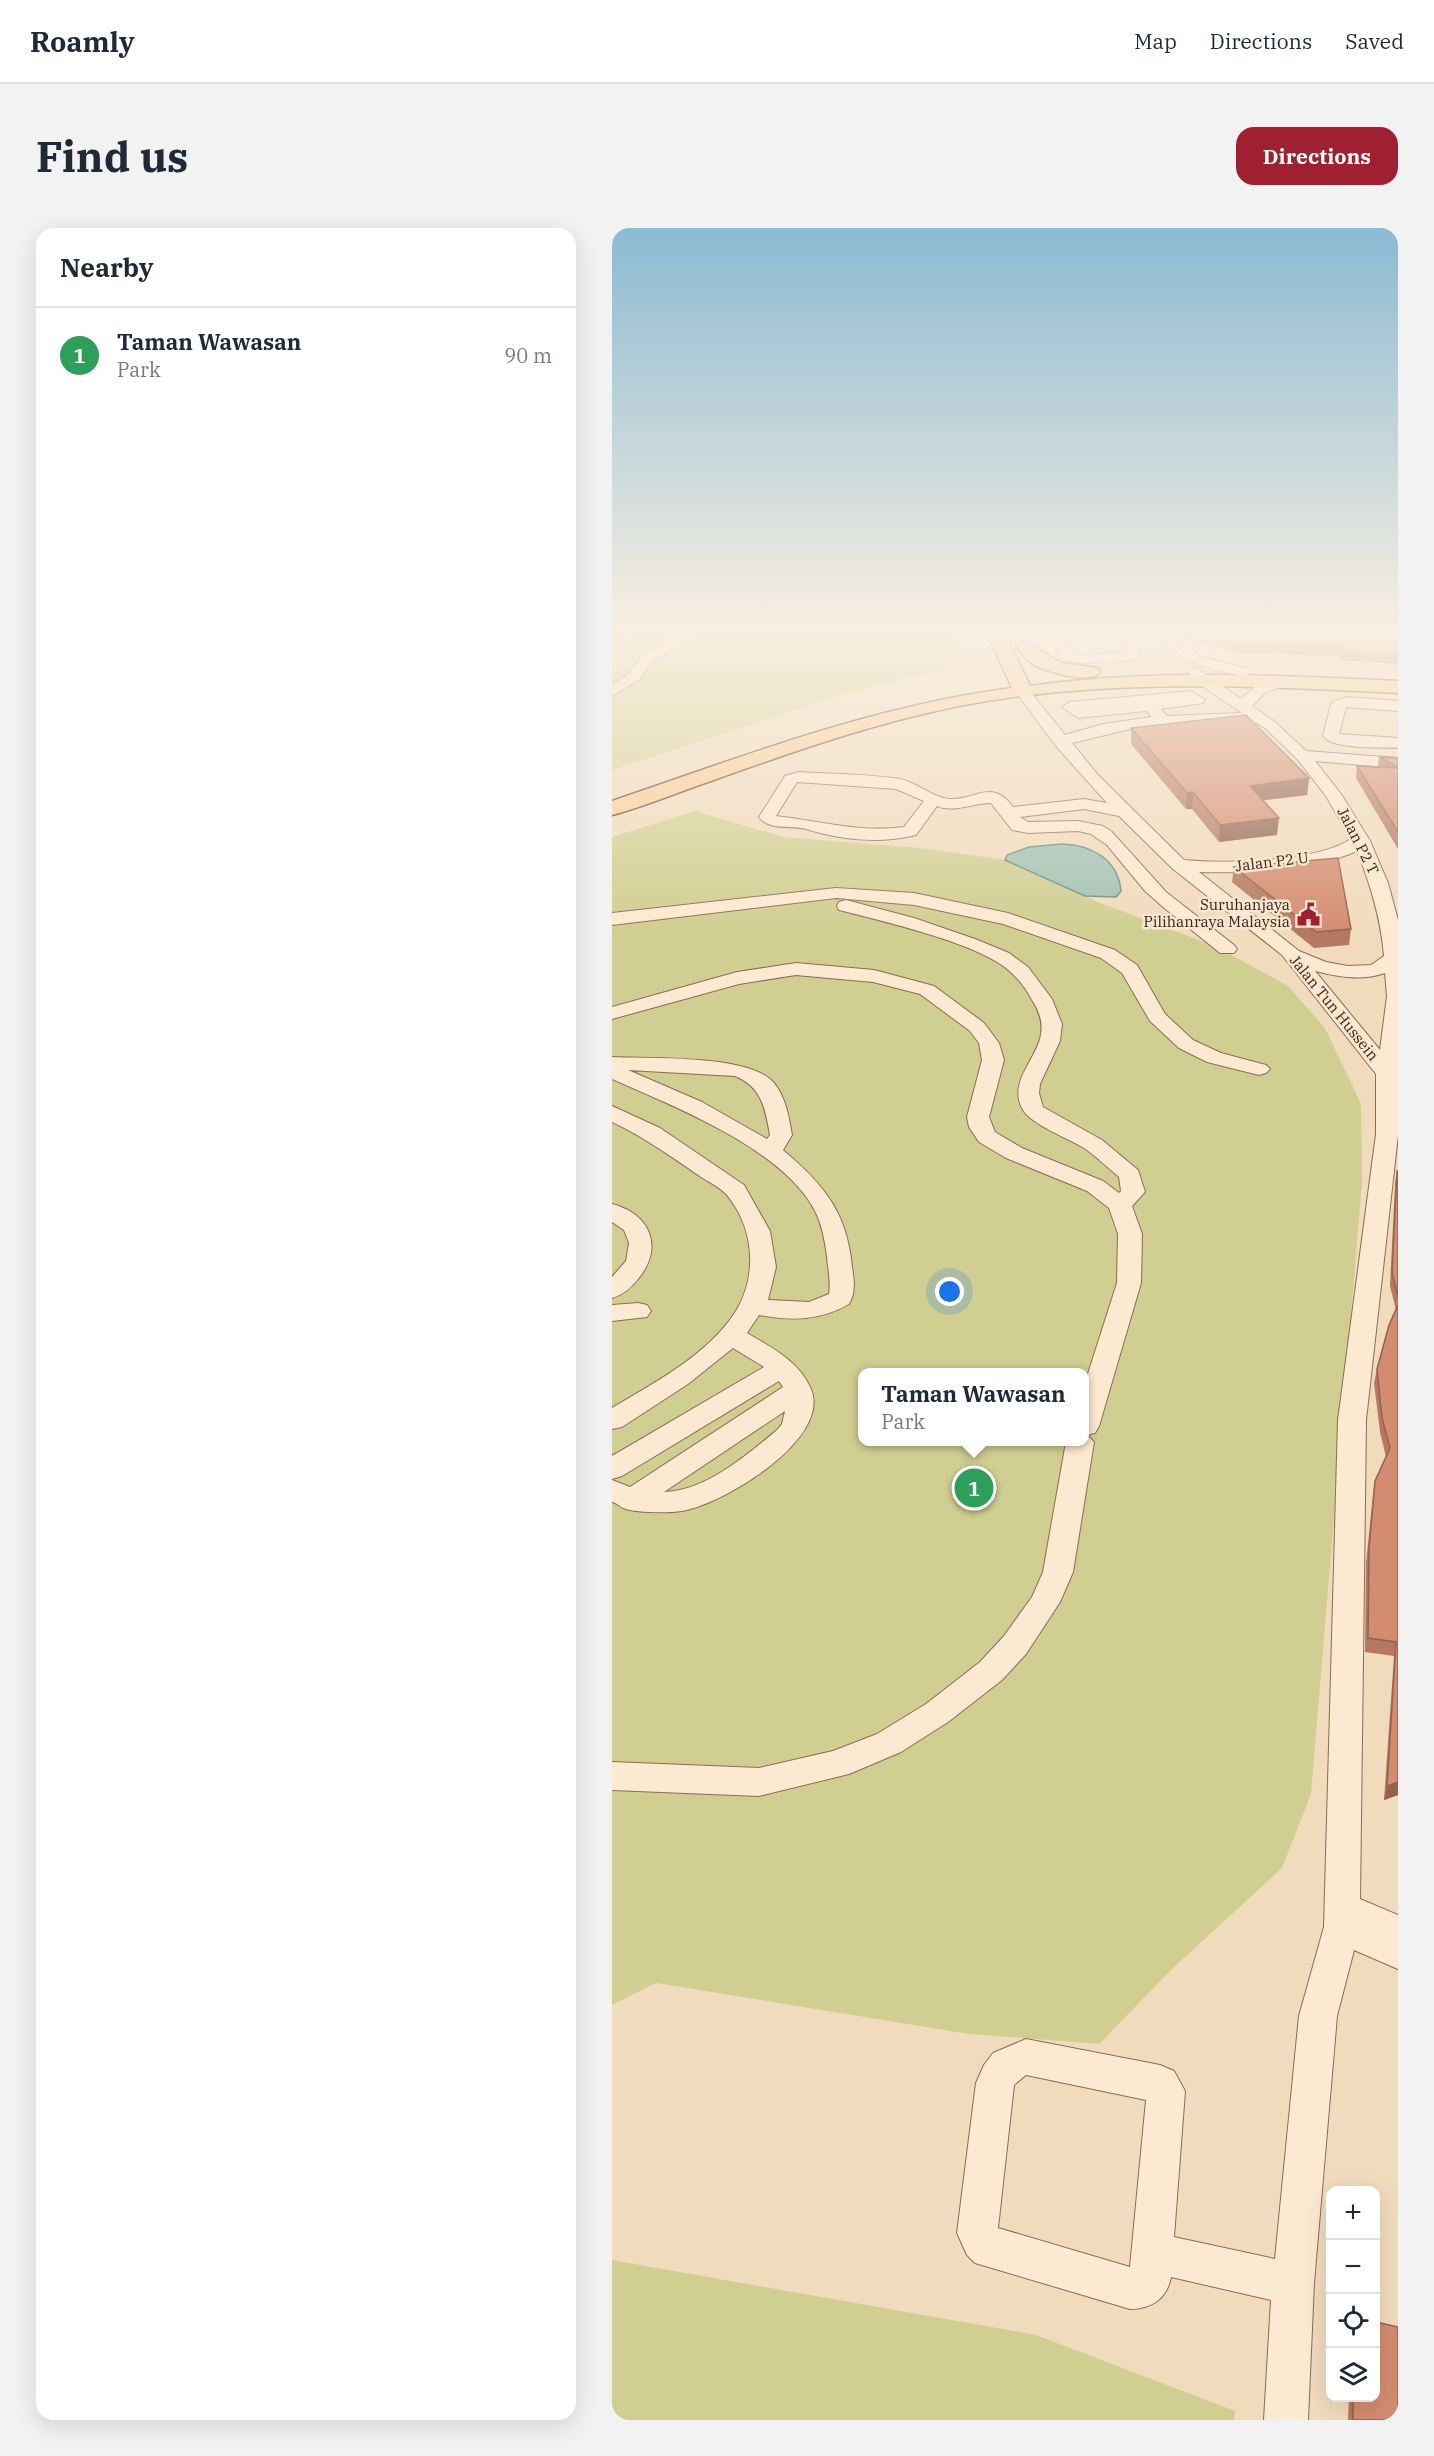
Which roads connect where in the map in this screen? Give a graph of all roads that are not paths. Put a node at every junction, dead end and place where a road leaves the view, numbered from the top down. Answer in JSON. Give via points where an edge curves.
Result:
{"nodes":[{"id":1,"x":801,"y":731,"type":"edge"},
{"id":2,"x":841,"y":731,"type":"edge"},
{"id":3,"x":1053,"y":731,"type":"edge"},
{"id":4,"x":1084,"y":731,"type":"edge"},
{"id":5,"x":1276,"y":731,"type":"edge"},
{"id":6,"x":1333,"y":731,"type":"edge"},
{"id":7,"x":1061,"y":742,"type":"junction"},
{"id":8,"x":1398,"y":743,"type":"edge"},
{"id":9,"x":1302,"y":755,"type":"junction"},
{"id":10,"x":1354,"y":760,"type":"junction"},
{"id":11,"x":1398,"y":763,"type":"edge"},
{"id":12,"x":1087,"y":773,"type":"junction"},
{"id":13,"x":1318,"y":775,"type":"junction"},
{"id":14,"x":612,"y":791,"type":"edge"},
{"id":15,"x":934,"y":799,"type":"junction"},
{"id":16,"x":1070,"y":804,"type":"junction"},
{"id":17,"x":612,"y":808,"type":"edge"},
{"id":18,"x":1125,"y":812,"type":"junction"},
{"id":19,"x":1009,"y":813,"type":"junction"},
{"id":20,"x":1361,"y":841,"type":"junction"},
{"id":21,"x":1179,"y":865,"type":"junction"},
{"id":22,"x":1390,"y":892,"type":"edge"},
{"id":23,"x":794,"y":897,"type":"junction"},
{"id":24,"x":612,"y":919,"type":"edge"},
{"id":25,"x":1227,"y":949,"type":"dead end"},
{"id":26,"x":1288,"y":951,"type":"junction"},
{"id":27,"x":1395,"y":955,"type":"junction"},
{"id":28,"x":612,"y":1013,"type":"edge"},
{"id":29,"x":612,"y":1063,"type":"edge"},
{"id":30,"x":1259,"y":1069,"type":"dead end"},
{"id":31,"x":612,"y":1071,"type":"edge"},
{"id":32,"x":1392,"y":1073,"type":"edge"},
{"id":33,"x":612,"y":1113,"type":"edge"},
{"id":34,"x":771,"y":1151,"type":"junction"},
{"id":35,"x":1120,"y":1205,"type":"junction"},
{"id":36,"x":612,"y":1211,"type":"edge"},
{"id":37,"x":612,"y":1290,"type":"edge"},
{"id":38,"x":756,"y":1306,"type":"junction"},
{"id":39,"x":638,"y":1311,"type":"dead end"},
{"id":40,"x":612,"y":1313,"type":"edge"},
{"id":41,"x":731,"y":1335,"type":"junction"},
{"id":42,"x":783,"y":1367,"type":"junction"},
{"id":43,"x":798,"y":1390,"type":"junction"},
{"id":44,"x":1089,"y":1413,"type":"edge"},
{"id":45,"x":612,"y":1420,"type":"edge"},
{"id":46,"x":1079,"y":1446,"type":"edge"},
{"id":47,"x":612,"y":1469,"type":"edge"},
{"id":48,"x":621,"y":1495,"type":"edge"},
{"id":49,"x":612,"y":1776,"type":"edge"},
{"id":50,"x":1342,"y":1917,"type":"junction"},
{"id":51,"x":1398,"y":1932,"type":"edge"},
{"id":52,"x":1398,"y":1953,"type":"edge"},
{"id":53,"x":1154,"y":2252,"type":"junction"},
{"id":54,"x":1293,"y":2283,"type":"junction"},
{"id":55,"x":1286,"y":2420,"type":"edge"}],
"edges":[{"from":1,"to":14,"type":"main road"},
{"from":2,"to":17,"type":"main road"},
{"from":3,"to":7,"type":"street","name":"Jalan Tun Hussein"},
{"from":4,"to":7,"type":"street"},
{"from":5,"to":9,"type":"street","name":"Jalan P2 T"},
{"from":6,"to":8,"type":"street","via":[[1331,738]]},
{"from":7,"to":12,"type":"street","name":"Jalan Tun Hussein"},
{"from":9,"to":10,"type":"street"},
{"from":9,"to":13,"type":"street","name":"Jalan P2 T"},
{"from":10,"to":11,"type":"street"},
{"from":10,"to":13,"type":"street"},
{"from":12,"to":16,"type":"street","via":[[1093,784],[1090,792]]},
{"from":12,"to":18,"type":"street","name":"Jalan Tun Hussein"},
{"from":13,"to":20,"type":"street","name":"Jalan P2 T"},
{"from":15,"to":15,"type":"street","via":[[899,784],[799,777],[791,779],[766,817],[820,830],[884,834],[910,831]]},
{"from":15,"to":19,"type":"street","via":[[949,805],[993,798]]},
{"from":16,"to":18,"type":"street"},
{"from":16,"to":19,"type":"street"},
{"from":18,"to":21,"type":"street","name":"Jalan Tun Hussein"},
{"from":19,"to":25,"type":"street","via":[[1013,822],[1025,827],[1082,827],[1100,832],[1152,887]]},
{"from":20,"to":21,"type":"street","name":"Jalan P2 U","via":[[1351,850],[1320,856],[1220,869]]},
{"from":20,"to":22,"type":"street","name":"Jalan P2 T"},
{"from":21,"to":26,"type":"street","name":"Jalan Tun Hussein"},
{"from":22,"to":27,"type":"street","name":"Jalan P2 T"},
{"from":23,"to":24,"type":"street"},
{"from":23,"to":30,"type":"street","via":[[836,893],[914,899],[1008,919],[1061,936],[1108,954],[1130,969],[1157,1017],[1186,1044],[1214,1058]]},
{"from":23,"to":35,"type":"street","via":[[917,924],[1015,965],[1053,1017],[1044,1059],[1027,1085],[1029,1104],[1034,1111],[1094,1145],[1130,1175],[1133,1192]]},
{"from":26,"to":27,"type":"street","via":[[1323,969],[1355,972],[1382,967]]},
{"from":26,"to":32,"type":"street","name":"Jalan Tun Hussein"},
{"from":27,"to":32,"type":"street","name":"Jalan P2 T","via":[[1397,996]]},
{"from":28,"to":35,"type":"street","via":[[737,978],[796,969],[874,976],[927,990],[977,1027],[989,1043],[993,1060],[978,1117],[987,1137],[1014,1153],[1095,1186]]},
{"from":29,"to":34,"type":"street","via":[[709,1068],[753,1075],[769,1089],[775,1103],[781,1135]]},
{"from":31,"to":34,"type":"street","via":[[694,1107]]},
{"from":32,"to":50,"type":"street","name":"Jalan P2 T","via":[[1352,1419]]},
{"from":33,"to":38,"type":"street","via":[[652,1132],[736,1190],[746,1203],[762,1242],[765,1262]]},
{"from":34,"to":38,"type":"street","via":[[804,1178],[827,1208],[836,1227],[842,1290],[840,1298],[832,1303],[806,1311],[792,1313]]},
{"from":35,"to":44,"type":"street","via":[[1130,1234],[1129,1283]]},
{"from":36,"to":37,"type":"street","via":[[633,1226],[640,1238],[640,1259],[633,1274]]},
{"from":38,"to":41,"type":"street"},
{"from":39,"to":40,"type":"street"},
{"from":41,"to":42,"type":"street"},
{"from":41,"to":45,"type":"street","via":[[711,1356]]},
{"from":42,"to":43,"type":"street"},
{"from":42,"to":47,"type":"street"},
{"from":43,"to":48,"type":"street"},
{"from":43,"to":48,"type":"street","via":[[799,1406],[793,1428],[763,1458],[693,1499],[660,1502]]},
{"from":46,"to":49,"type":"street","via":[[1058,1572],[1045,1602],[991,1671],[938,1713],[889,1743],[837,1764],[759,1782]]},
{"from":50,"to":51,"type":"street"},
{"from":50,"to":52,"type":"street"},
{"from":50,"to":54,"type":"street","name":"Jalan P2 T","via":[[1318,2016]]},
{"from":53,"to":53,"type":"street","via":[[1150,2282],[1142,2288],[1130,2288],[990,2248],[981,2241],[977,2233],[995,2083],[1014,2059],[1026,2057],[1160,2084],[1166,2091]]},
{"from":53,"to":54,"type":"street"},
{"from":54,"to":55,"type":"street","name":"Jalan P2 T"}]}
